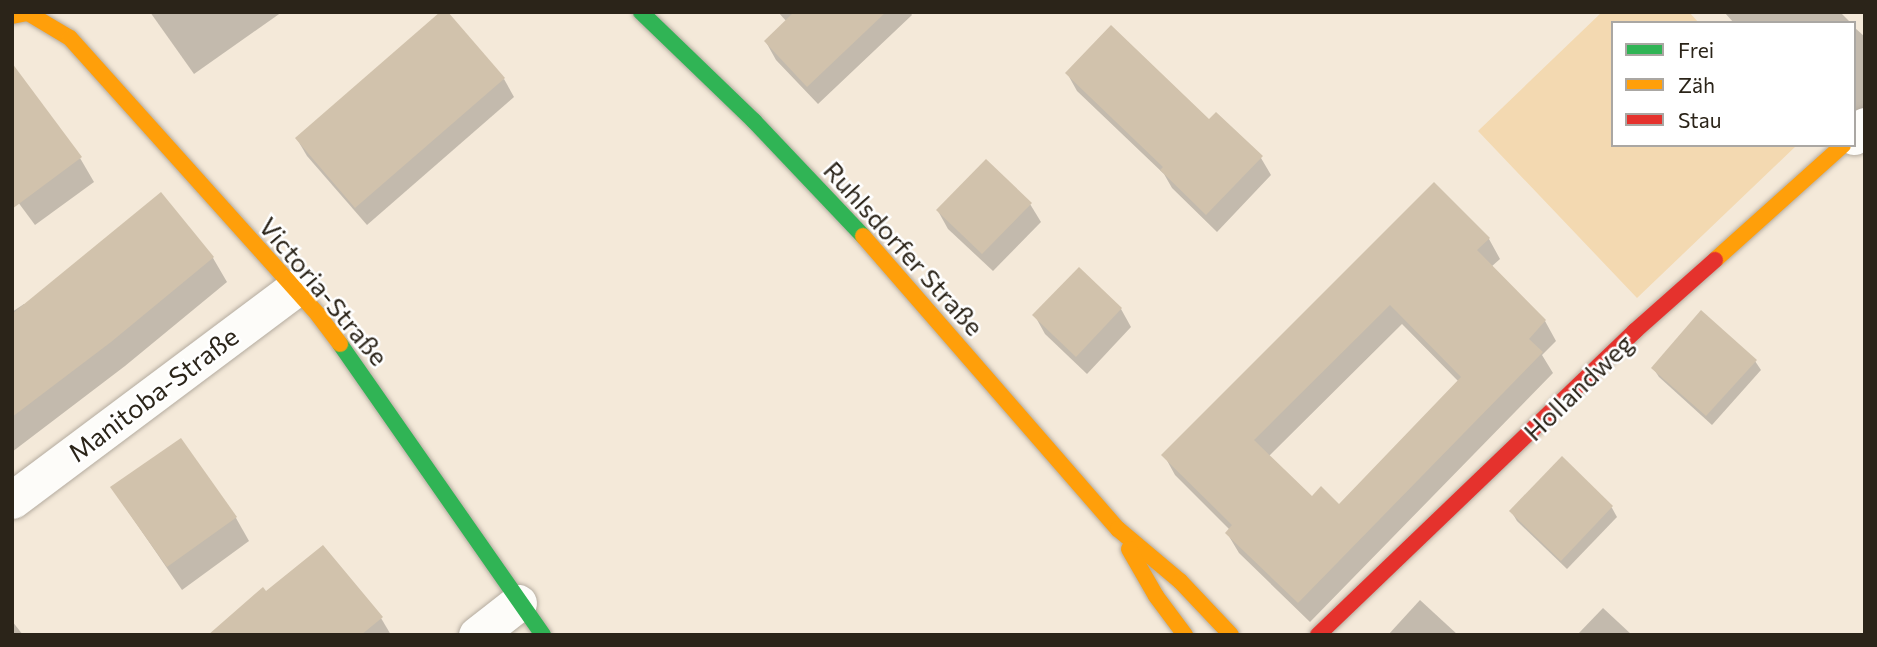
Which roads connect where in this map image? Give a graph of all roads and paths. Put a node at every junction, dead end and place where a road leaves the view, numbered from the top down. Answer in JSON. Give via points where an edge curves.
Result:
{"nodes":[{"id":1,"x":641,"y":12,"type":"edge"},
{"id":2,"x":28,"y":13,"type":"edge"},
{"id":3,"x":12,"y":16,"type":"edge"},
{"id":4,"x":1841,"y":147,"type":"edge"},
{"id":5,"x":295,"y":288,"type":"junction"},
{"id":6,"x":12,"y":500,"type":"edge"},
{"id":7,"x":1118,"y":528,"type":"junction"},
{"id":8,"x":518,"y":603,"type":"junction"},
{"id":9,"x":477,"y":635,"type":"edge"},
{"id":10,"x":543,"y":635,"type":"edge"},
{"id":11,"x":1185,"y":635,"type":"edge"},
{"id":12,"x":1231,"y":635,"type":"edge"},
{"id":13,"x":1318,"y":635,"type":"edge"}],
"edges":[{"from":1,"to":7,"type":"street","name":"Ruhlsdorfer Straße","via":[[852,223]]},
{"from":2,"to":3,"type":"street"},
{"from":2,"to":5,"type":"street","name":"Victoria-Straße","via":[[70,38]]},
{"from":4,"to":13,"type":"street","name":"Hollandweg","via":[[1635,331]]},
{"from":5,"to":6,"type":"street","name":"Manitoba-Straße"},
{"from":5,"to":8,"type":"street","name":"Victoria-Straße","via":[[400,427]]},
{"from":7,"to":11,"type":"street","name":"Ruhlsdorfer Straße","via":[[1156,596]]},
{"from":7,"to":12,"type":"street","name":"Ruhlsdorfer Straße","via":[[1180,581]]},
{"from":8,"to":9,"type":"street"},
{"from":8,"to":10,"type":"street","name":"Victoria-Straße"}]}
